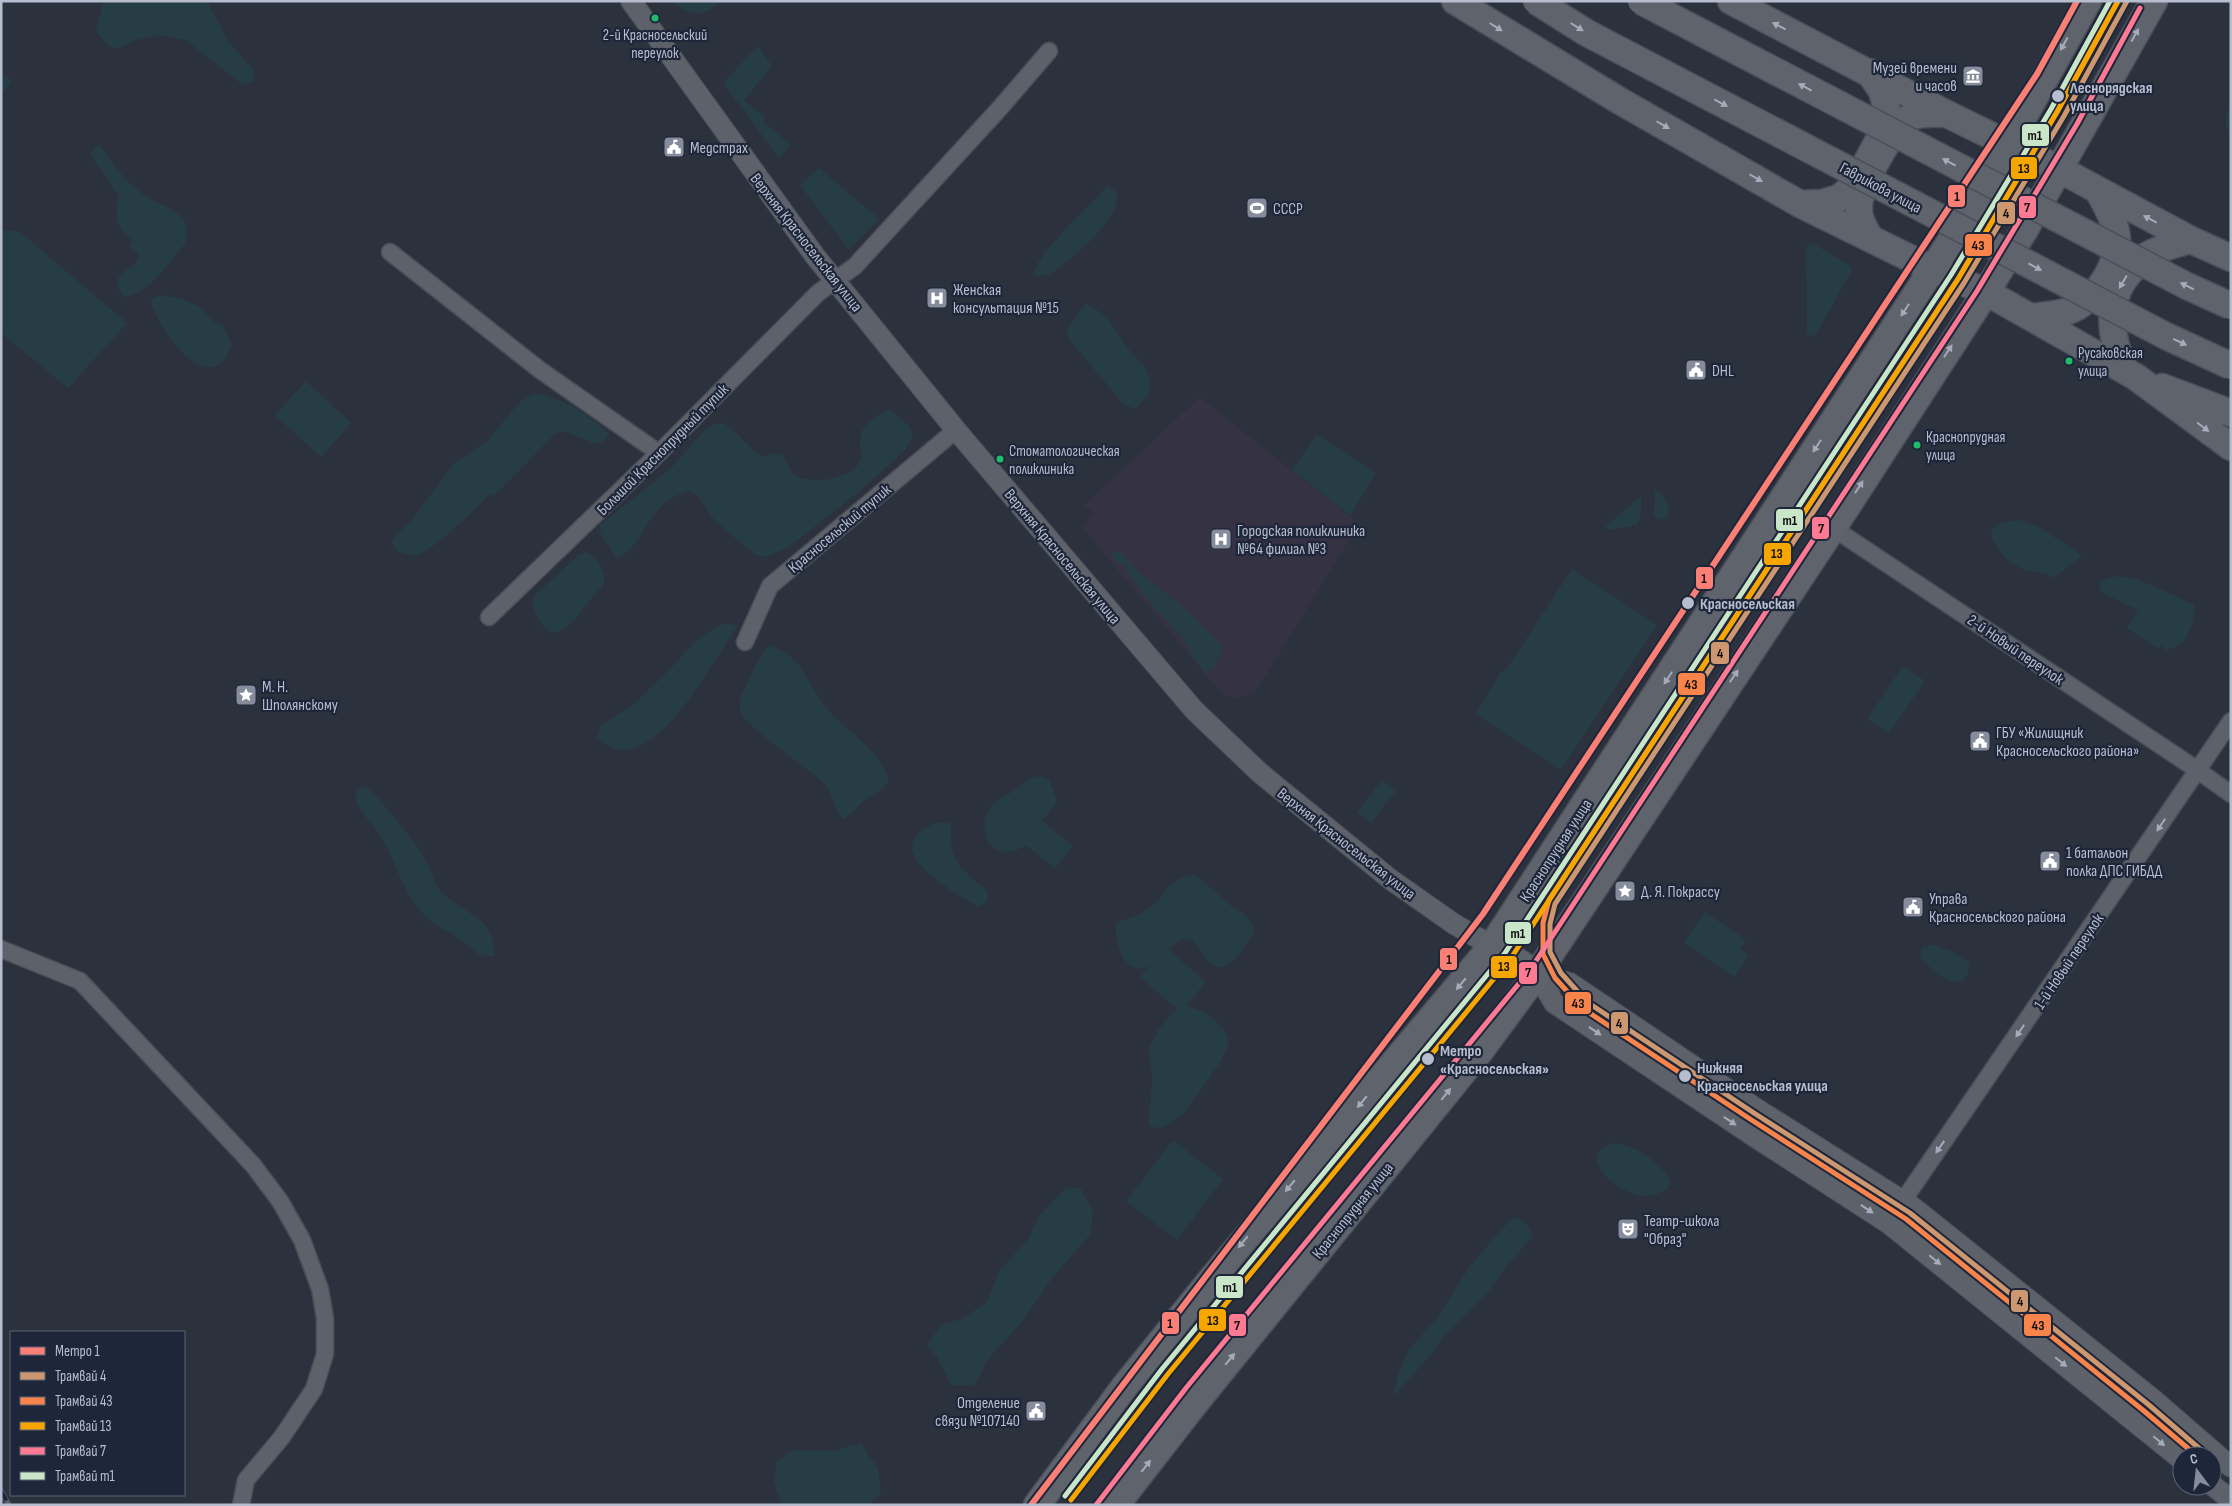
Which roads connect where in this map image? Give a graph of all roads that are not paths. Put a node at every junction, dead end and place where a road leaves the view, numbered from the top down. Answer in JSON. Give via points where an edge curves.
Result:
{"nodes":[{"id":1,"x":631,"y":1,"type":"edge"},
{"id":2,"x":1455,"y":1,"type":"edge"},
{"id":3,"x":1536,"y":1,"type":"edge"},
{"id":4,"x":1641,"y":1,"type":"edge"},
{"id":5,"x":1731,"y":1,"type":"edge"},
{"id":6,"x":2088,"y":1,"type":"edge"},
{"id":7,"x":2154,"y":1,"type":"edge"},
{"id":8,"x":1049,"y":51,"type":"dead end"},
{"id":9,"x":1869,"y":72,"type":"junction"},
{"id":10,"x":1947,"y":114,"type":"junction"},
{"id":11,"x":2008,"y":143,"type":"junction"},
{"id":12,"x":2059,"y":170,"type":"junction"},
{"id":13,"x":2100,"y":192,"type":"junction"},
{"id":14,"x":1800,"y":204,"type":"junction"},
{"id":15,"x":1870,"y":238,"type":"junction"},
{"id":16,"x":2216,"y":250,"type":"edge"},
{"id":17,"x":390,"y":252,"type":"dead end"},
{"id":18,"x":1932,"y":269,"type":"junction"},
{"id":19,"x":836,"y":281,"type":"junction"},
{"id":20,"x":1986,"y":292,"type":"junction"},
{"id":21,"x":2231,"y":306,"type":"edge"},
{"id":22,"x":2031,"y":317,"type":"junction"},
{"id":23,"x":2231,"y":366,"type":"edge"},
{"id":24,"x":2131,"y":374,"type":"junction"},
{"id":25,"x":2231,"y":413,"type":"edge"},
{"id":26,"x":956,"y":430,"type":"junction"},
{"id":27,"x":2231,"y":447,"type":"edge"},
{"id":28,"x":659,"y":453,"type":"junction"},
{"id":29,"x":1833,"y":528,"type":"junction"},
{"id":30,"x":489,"y":617,"type":"dead end"},
{"id":31,"x":745,"y":642,"type":"dead end"},
{"id":32,"x":2231,"y":720,"type":"edge"},
{"id":33,"x":2198,"y":770,"type":"junction"},
{"id":34,"x":2231,"y":794,"type":"edge"},
{"id":35,"x":1492,"y":946,"type":"junction"},
{"id":36,"x":1,"y":949,"type":"edge"},
{"id":37,"x":1537,"y":974,"type":"junction"},
{"id":38,"x":1908,"y":1204,"type":"junction"},
{"id":39,"x":2172,"y":1452,"type":"edge"},
{"id":40,"x":2231,"y":1467,"type":"edge"},
{"id":41,"x":241,"y":1505,"type":"edge"},
{"id":42,"x":1037,"y":1505,"type":"edge"},
{"id":43,"x":1116,"y":1505,"type":"edge"}],
"edges":[{"from":1,"to":19,"type":"street","name":"Верхняя Красносельская улица","via":[[767,192]]},
{"from":2,"to":14,"type":"main road","one_way":true,"via":[[1606,93]]},
{"from":3,"to":23,"type":"main road","name":"Гаврикова улица","one_way":true,"bridge":true,"via":[[1605,42],[2166,336]]},
{"from":21,"to":4,"type":"main road","one_way":true,"bridge":true},
{"from":9,"to":5,"type":"main road","one_way":true},
{"from":6,"to":11,"type":"main road","one_way":true},
{"from":12,"to":7,"type":"main road","one_way":true},
{"from":8,"to":19,"type":"street","via":[[855,266]]},
{"from":9,"to":10,"type":"main road"},
{"from":9,"to":14,"type":"main road","via":[[1882,91],[1887,110],[1886,126],[1854,186],[1839,198]]},
{"from":10,"to":11,"type":"main road"},
{"from":10,"to":15,"type":"main road","via":[[1909,118],[1895,131],[1861,191],[1858,207],[1861,222]]},
{"from":11,"to":12,"type":"main road"},
{"from":11,"to":18,"type":"main road","name":"Краснопрудная улица","via":[[1978,199]]},
{"from":12,"to":13,"type":"main road"},
{"from":12,"to":20,"type":"main road","name":"Краснопрудная улица"},
{"from":16,"to":13,"type":"main road","one_way":true},
{"from":13,"to":22,"type":"main road","via":[[2114,224],[2117,240],[2107,276],[2096,292],[2076,307]]},
{"from":14,"to":15,"type":"main road"},
{"from":15,"to":18,"type":"main road"},
{"from":16,"to":24,"type":"main road","one_way":true,"via":[[2167,246],[2146,256],[2121,284],[2112,321],[2118,356]]},
{"from":17,"to":28,"type":"street","via":[[540,370]]},
{"from":18,"to":20,"type":"main road"},
{"from":18,"to":35,"type":"main road","name":"Краснопрудная улица","one_way":true},
{"from":19,"to":26,"type":"street","name":"Верхняя Красносельская улица"},
{"from":19,"to":28,"type":"street","name":"Большой Краснопрудный тупик","via":[[818,293]]},
{"from":20,"to":22,"type":"main road"},
{"from":29,"to":20,"type":"main road","name":"Краснопрудная улица","one_way":true},
{"from":22,"to":24,"type":"main road"},
{"from":24,"to":25,"type":"main road"},
{"from":24,"to":27,"type":"main road","one_way":true},
{"from":26,"to":31,"type":"street","name":"Красносельский тупик","via":[[770,586]]},
{"from":26,"to":35,"type":"street","name":"Верхняя Красносельская улица","via":[[1126,633],[1236,753],[1406,891]]},
{"from":28,"to":30,"type":"street","name":"Большой Краснопрудный тупик"},
{"from":29,"to":33,"type":"street","name":"2-й Новый переулок"},
{"from":37,"to":29,"type":"main road","name":"Краснопрудная улица","one_way":true},
{"from":32,"to":33,"type":"street","name":"1-й Новый переулок"},
{"from":33,"to":34,"type":"street","name":"2-й Новый переулок"},
{"from":33,"to":38,"type":"street","name":"1-й Новый переулок","one_way":true},
{"from":35,"to":37,"type":"main road"},
{"from":35,"to":42,"type":"main road","name":"Краснопрудная улица","one_way":true,"via":[[1208,1284],[1125,1386]]},
{"from":36,"to":41,"type":"street","via":[[80,981],[253,1165],[280,1201],[302,1240],[320,1289],[325,1318],[325,1354],[314,1389],[282,1437],[246,1480]]},
{"from":37,"to":38,"type":"street","via":[[1570,982],[1757,1109]]},
{"from":37,"to":39,"type":"street","one_way":true,"via":[[1554,1003],[1897,1230]]},
{"from":43,"to":37,"type":"main road","name":"Краснопрудная улица","one_way":true,"via":[[1482,1050]]},
{"from":38,"to":40,"type":"street","via":[[2154,1400]]}]}
